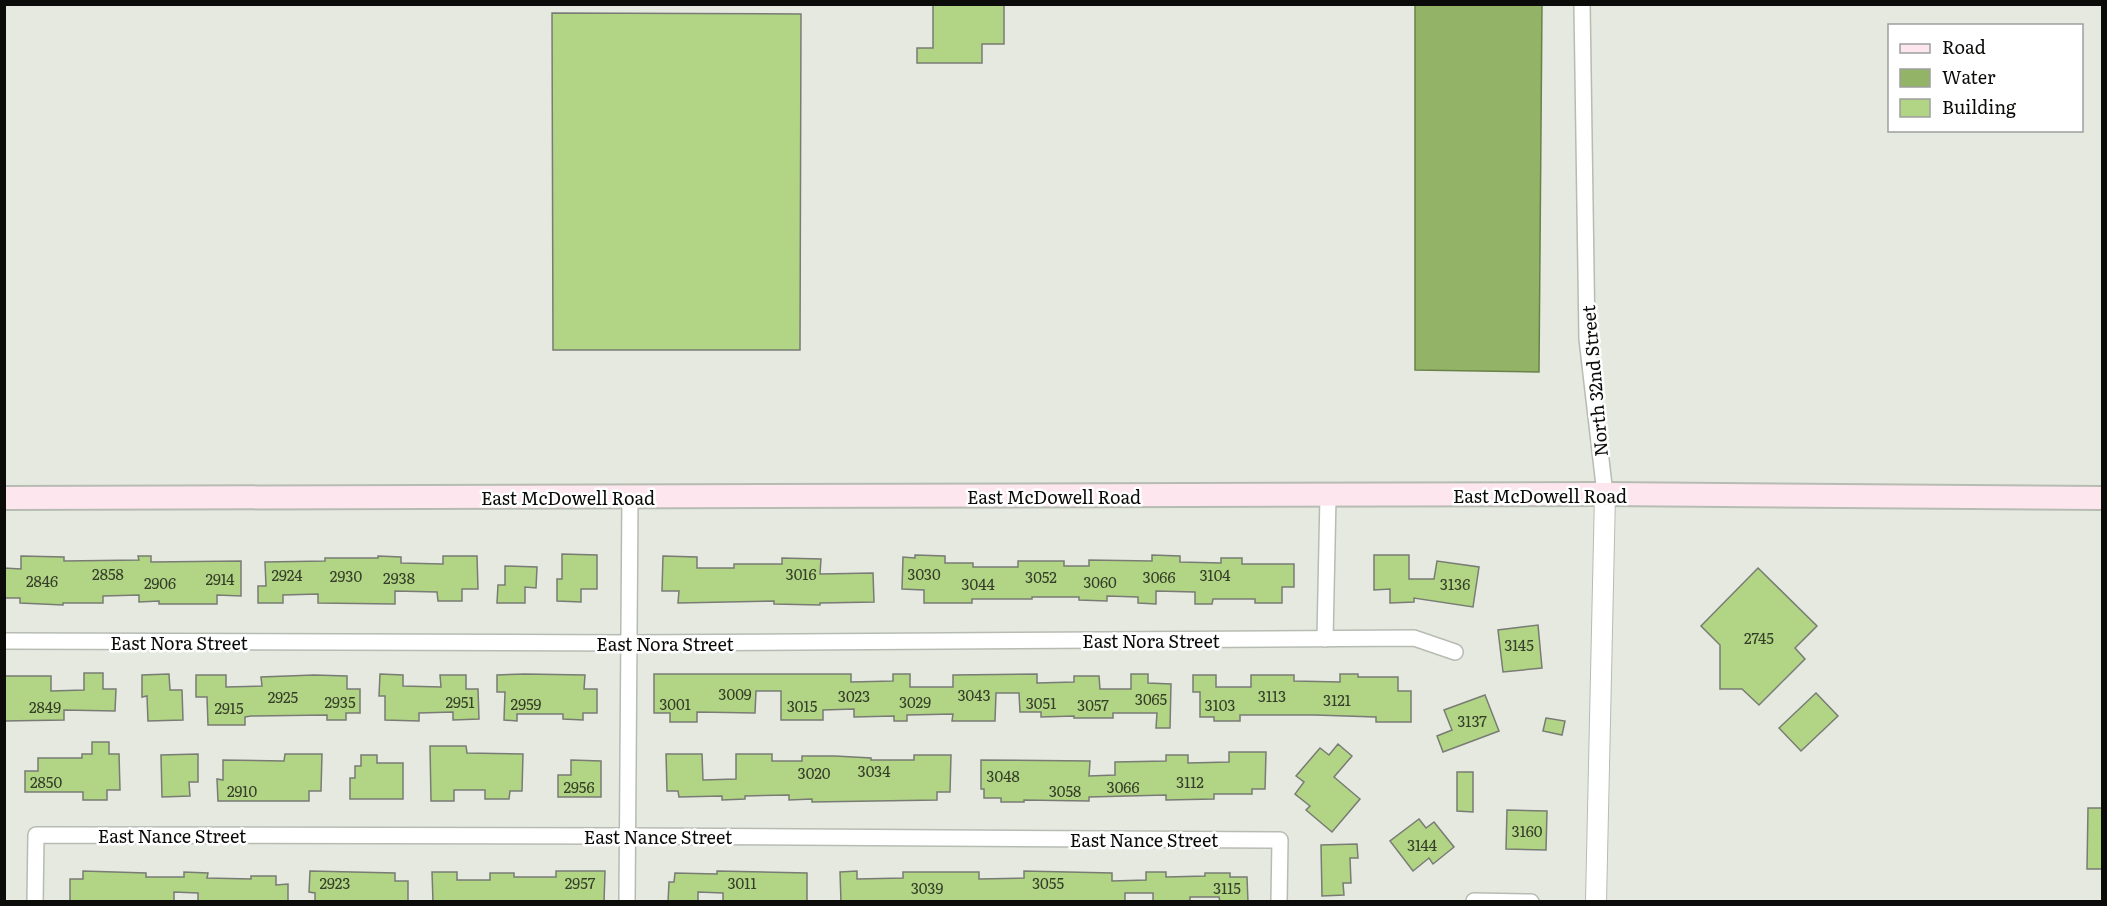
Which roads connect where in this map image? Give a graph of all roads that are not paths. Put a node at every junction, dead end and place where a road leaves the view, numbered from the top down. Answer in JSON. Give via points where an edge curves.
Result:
{"nodes":[{"id":1,"x":1582,"y":4,"type":"edge"},
{"id":2,"x":1605,"y":494,"type":"junction"},
{"id":3,"x":1328,"y":495,"type":"junction"},
{"id":4,"x":630,"y":497,"type":"junction"},
{"id":5,"x":4,"y":498,"type":"edge"},
{"id":6,"x":2103,"y":498,"type":"edge"},
{"id":7,"x":1325,"y":639,"type":"junction"},
{"id":8,"x":4,"y":641,"type":"edge"},
{"id":9,"x":630,"y":643,"type":"junction"},
{"id":10,"x":1455,"y":652,"type":"dead end"},
{"id":11,"x":628,"y":836,"type":"junction"},
{"id":12,"x":1474,"y":901,"type":"edge"},
{"id":13,"x":35,"y":902,"type":"edge"},
{"id":14,"x":627,"y":902,"type":"edge"},
{"id":15,"x":1279,"y":902,"type":"edge"},
{"id":16,"x":1531,"y":902,"type":"edge"},
{"id":17,"x":1596,"y":902,"type":"edge"}],
"edges":[{"from":1,"to":2,"type":"street","name":"North 32nd Street","via":[[1587,339]]},
{"from":2,"to":3,"type":"main road","name":"East McDowell Road"},
{"from":2,"to":6,"type":"main road","name":"East McDowell Road"},
{"from":2,"to":17,"type":"street","name":"North 32nd Street"},
{"from":3,"to":4,"type":"main road","name":"East McDowell Road"},
{"from":3,"to":7,"type":"street"},
{"from":4,"to":5,"type":"main road","name":"East McDowell Road"},
{"from":4,"to":9,"type":"street"},
{"from":7,"to":9,"type":"street","name":"East Nora Street"},
{"from":7,"to":10,"type":"street","name":"East Nora Street","via":[[1414,638]]},
{"from":8,"to":9,"type":"street","name":"East Nora Street"},
{"from":9,"to":11,"type":"street"},
{"from":11,"to":13,"type":"street","name":"East Nance Street","via":[[36,835]]},
{"from":11,"to":14,"type":"street"},
{"from":11,"to":15,"type":"street","name":"East Nance Street","via":[[1280,840]]},
{"from":12,"to":16,"type":"street"}]}
